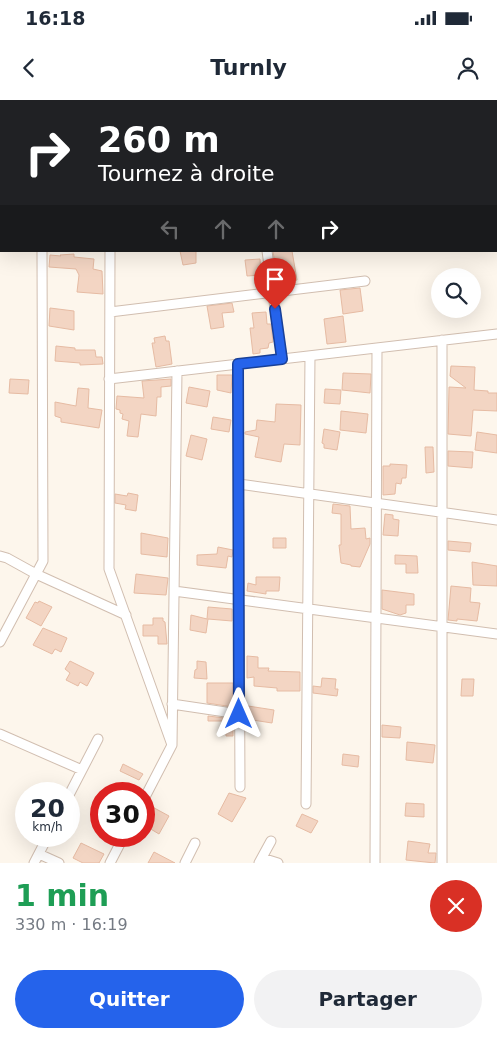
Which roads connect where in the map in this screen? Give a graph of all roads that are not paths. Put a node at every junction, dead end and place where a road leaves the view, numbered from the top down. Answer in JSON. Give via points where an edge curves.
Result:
{"nodes":[{"id":1,"x":42,"y":252,"type":"edge"},
{"id":2,"x":110,"y":252,"type":"edge"},
{"id":3,"x":267,"y":252,"type":"edge"},
{"id":4,"x":365,"y":281,"type":"dead end"},
{"id":5,"x":272,"y":292,"type":"junction"},
{"id":6,"x":110,"y":312,"type":"junction"},
{"id":7,"x":497,"y":334,"type":"edge"},
{"id":8,"x":442,"y":340,"type":"junction"},
{"id":9,"x":377,"y":348,"type":"junction"},
{"id":10,"x":310,"y":356,"type":"junction"},
{"id":11,"x":282,"y":359,"type":"junction"},
{"id":12,"x":238,"y":364,"type":"junction"},
{"id":13,"x":177,"y":371,"type":"junction"},
{"id":14,"x":109,"y":379,"type":"junction"},
{"id":15,"x":239,"y":484,"type":"junction"},
{"id":16,"x":309,"y":494,"type":"junction"},
{"id":17,"x":376,"y":503,"type":"junction"},
{"id":18,"x":442,"y":512,"type":"junction"},
{"id":19,"x":497,"y":520,"type":"edge"},
{"id":20,"x":0,"y":556,"type":"edge"},
{"id":21,"x":36,"y":574,"type":"junction"},
{"id":22,"x":174,"y":592,"type":"junction"},
{"id":23,"x":239,"y":600,"type":"junction"},
{"id":24,"x":308,"y":609,"type":"junction"},
{"id":25,"x":126,"y":615,"type":"junction"},
{"id":26,"x":376,"y":618,"type":"junction"},
{"id":27,"x":442,"y":626,"type":"junction"},
{"id":28,"x":497,"y":634,"type":"edge"},
{"id":29,"x":0,"y":642,"type":"edge"},
{"id":30,"x":172,"y":704,"type":"junction"},
{"id":31,"x":239,"y":714,"type":"junction"},
{"id":32,"x":0,"y":734,"type":"edge"},
{"id":33,"x":98,"y":739,"type":"dead end"},
{"id":34,"x":172,"y":745,"type":"junction"},
{"id":35,"x":82,"y":770,"type":"junction"},
{"id":36,"x":76,"y":782,"type":"edge"},
{"id":37,"x":153,"y":782,"type":"edge"},
{"id":38,"x":240,"y":787,"type":"dead end"},
{"id":39,"x":306,"y":804,"type":"dead end"},
{"id":40,"x":271,"y":841,"type":"dead end"},
{"id":41,"x":195,"y":843,"type":"dead end"},
{"id":42,"x":42,"y":847,"type":"edge"},
{"id":43,"x":118,"y":847,"type":"edge"},
{"id":44,"x":39,"y":854,"type":"junction"},
{"id":45,"x":261,"y":860,"type":"edge"},
{"id":46,"x":34,"y":863,"type":"edge"},
{"id":47,"x":58,"y":863,"type":"edge"},
{"id":48,"x":110,"y":863,"type":"edge"},
{"id":49,"x":185,"y":863,"type":"edge"},
{"id":50,"x":278,"y":863,"type":"edge"},
{"id":51,"x":375,"y":863,"type":"edge"},
{"id":52,"x":442,"y":863,"type":"edge"}],
"edges":[{"from":1,"to":21,"type":"street","via":[[42,561]]},
{"from":2,"to":6,"type":"street"},
{"from":3,"to":5,"type":"street"},
{"from":4,"to":5,"type":"street"},
{"from":5,"to":6,"type":"street"},
{"from":5,"to":11,"type":"street"},
{"from":6,"to":14,"type":"street"},
{"from":7,"to":8,"type":"street"},
{"from":8,"to":9,"type":"street"},
{"from":8,"to":18,"type":"street"},
{"from":9,"to":10,"type":"street"},
{"from":9,"to":17,"type":"street"},
{"from":10,"to":11,"type":"street"},
{"from":10,"to":16,"type":"street"},
{"from":11,"to":12,"type":"street"},
{"from":12,"to":13,"type":"street"},
{"from":12,"to":15,"type":"street"},
{"from":13,"to":14,"type":"street"},
{"from":13,"to":22,"type":"street"},
{"from":14,"to":25,"type":"street","via":[[109,569]]},
{"from":15,"to":16,"type":"street"},
{"from":15,"to":23,"type":"street"},
{"from":16,"to":17,"type":"street"},
{"from":16,"to":24,"type":"street"},
{"from":17,"to":18,"type":"street"},
{"from":17,"to":26,"type":"street"},
{"from":18,"to":19,"type":"street"},
{"from":18,"to":27,"type":"street"},
{"from":20,"to":21,"type":"street"},
{"from":21,"to":25,"type":"street"},
{"from":21,"to":29,"type":"street"},
{"from":22,"to":23,"type":"street"},
{"from":22,"to":30,"type":"street"},
{"from":23,"to":24,"type":"street"},
{"from":23,"to":31,"type":"street"},
{"from":24,"to":26,"type":"street"},
{"from":24,"to":39,"type":"street"},
{"from":25,"to":34,"type":"street"},
{"from":26,"to":27,"type":"street"},
{"from":26,"to":51,"type":"street"},
{"from":27,"to":28,"type":"street"},
{"from":27,"to":52,"type":"street"},
{"from":30,"to":31,"type":"street"},
{"from":30,"to":34,"type":"street"},
{"from":31,"to":38,"type":"street"},
{"from":32,"to":35,"type":"street"},
{"from":33,"to":35,"type":"street"},
{"from":34,"to":37,"type":"street"},
{"from":35,"to":36,"type":"street"},
{"from":40,"to":45,"type":"street"},
{"from":41,"to":49,"type":"street"},
{"from":42,"to":44,"type":"street"},
{"from":43,"to":48,"type":"street"},
{"from":44,"to":46,"type":"street"},
{"from":44,"to":47,"type":"street"},
{"from":45,"to":50,"type":"street"}]}
